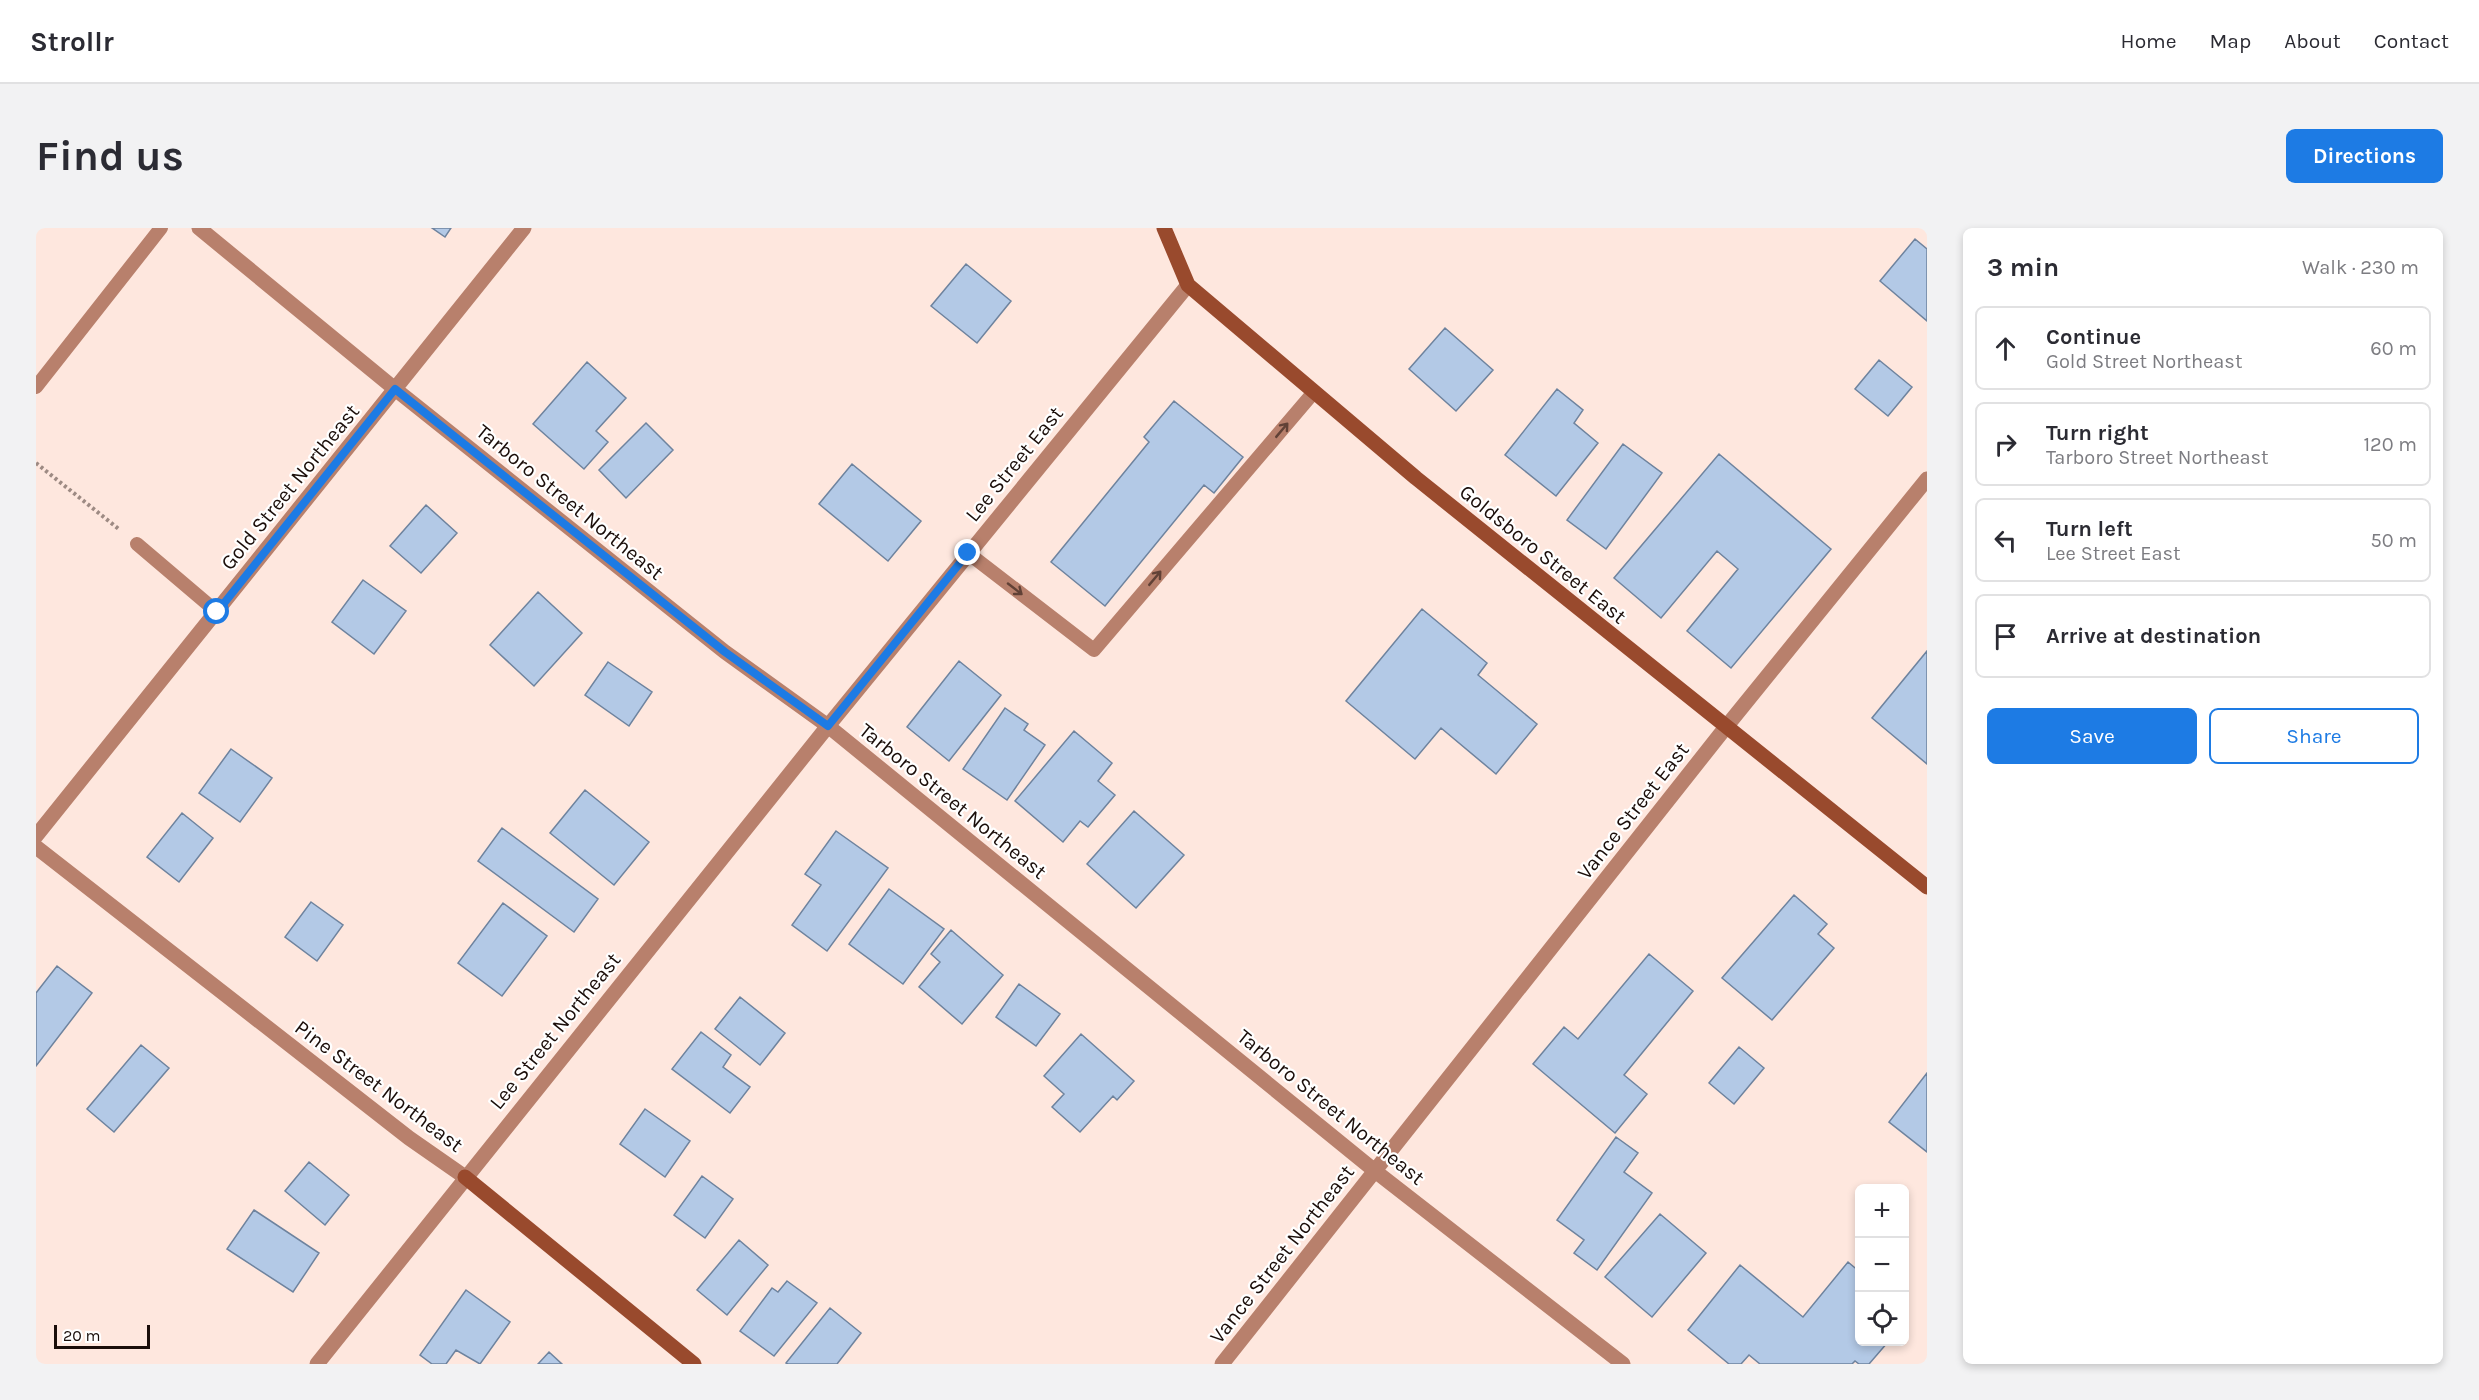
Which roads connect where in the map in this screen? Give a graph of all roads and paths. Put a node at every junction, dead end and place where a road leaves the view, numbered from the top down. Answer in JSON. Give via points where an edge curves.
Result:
{"nodes":[{"id":1,"x":161,"y":228,"type":"edge"},
{"id":2,"x":199,"y":228,"type":"edge"},
{"id":3,"x":524,"y":228,"type":"edge"},
{"id":4,"x":1164,"y":228,"type":"edge"},
{"id":5,"x":1188,"y":285,"type":"junction"},
{"id":6,"x":36,"y":387,"type":"edge"},
{"id":7,"x":395,"y":389,"type":"junction"},
{"id":8,"x":1314,"y":392,"type":"junction"},
{"id":9,"x":36,"y":463,"type":"edge"},
{"id":10,"x":1927,"y":479,"type":"edge"},
{"id":11,"x":137,"y":544,"type":"joint"},
{"id":12,"x":968,"y":553,"type":"junction"},
{"id":13,"x":217,"y":612,"type":"junction"},
{"id":14,"x":828,"y":726,"type":"junction"},
{"id":15,"x":1726,"y":727,"type":"junction"},
{"id":16,"x":36,"y":836,"type":"edge"},
{"id":17,"x":36,"y":847,"type":"edge"},
{"id":18,"x":1927,"y":887,"type":"edge"},
{"id":19,"x":1375,"y":1170,"type":"junction"},
{"id":20,"x":465,"y":1177,"type":"junction"},
{"id":21,"x":317,"y":1364,"type":"edge"},
{"id":22,"x":694,"y":1364,"type":"edge"},
{"id":23,"x":1222,"y":1364,"type":"edge"},
{"id":24,"x":1623,"y":1364,"type":"edge"}],
"edges":[{"from":1,"to":6,"type":"lane"},
{"from":2,"to":7,"type":"street","name":"Tarboro Street Northeast"},
{"from":3,"to":7,"type":"street","name":"Gold Street Northeast"},
{"from":4,"to":5,"type":"main road","name":"Goldsboro Street East"},
{"from":5,"to":8,"type":"main road","name":"Goldsboro Street East"},
{"from":5,"to":12,"type":"street","name":"Lee Street East"},
{"from":7,"to":13,"type":"street","name":"Gold Street Northeast"},
{"from":7,"to":14,"type":"street","name":"Tarboro Street Northeast","via":[[725,652]]},
{"from":12,"to":8,"type":"lane","one_way":true,"via":[[1094,650]]},
{"from":8,"to":15,"type":"main road","name":"Goldsboro Street East"},
{"from":9,"to":11,"type":"path"},
{"from":10,"to":15,"type":"street","name":"Vance Street East"},
{"from":11,"to":13,"type":"lane"},
{"from":12,"to":14,"type":"street","name":"Lee Street East"},
{"from":13,"to":16,"type":"street","name":"Gold Street Northeast"},
{"from":14,"to":19,"type":"street","name":"Tarboro Street Northeast"},
{"from":14,"to":20,"type":"street","name":"Lee Street Northeast"},
{"from":15,"to":18,"type":"main road","name":"Goldsboro Street East"},
{"from":15,"to":19,"type":"street","name":"Vance Street East"},
{"from":17,"to":20,"type":"street","name":"Pine Street Northeast","via":[[409,1138]]},
{"from":19,"to":23,"type":"street","name":"Vance Street Northeast"},
{"from":19,"to":24,"type":"street","name":"Tarboro Street Northeast"},
{"from":20,"to":21,"type":"street","name":"Lee Street Northeast"},
{"from":20,"to":22,"type":"main road","name":"Pine Street Northeast"}]}
